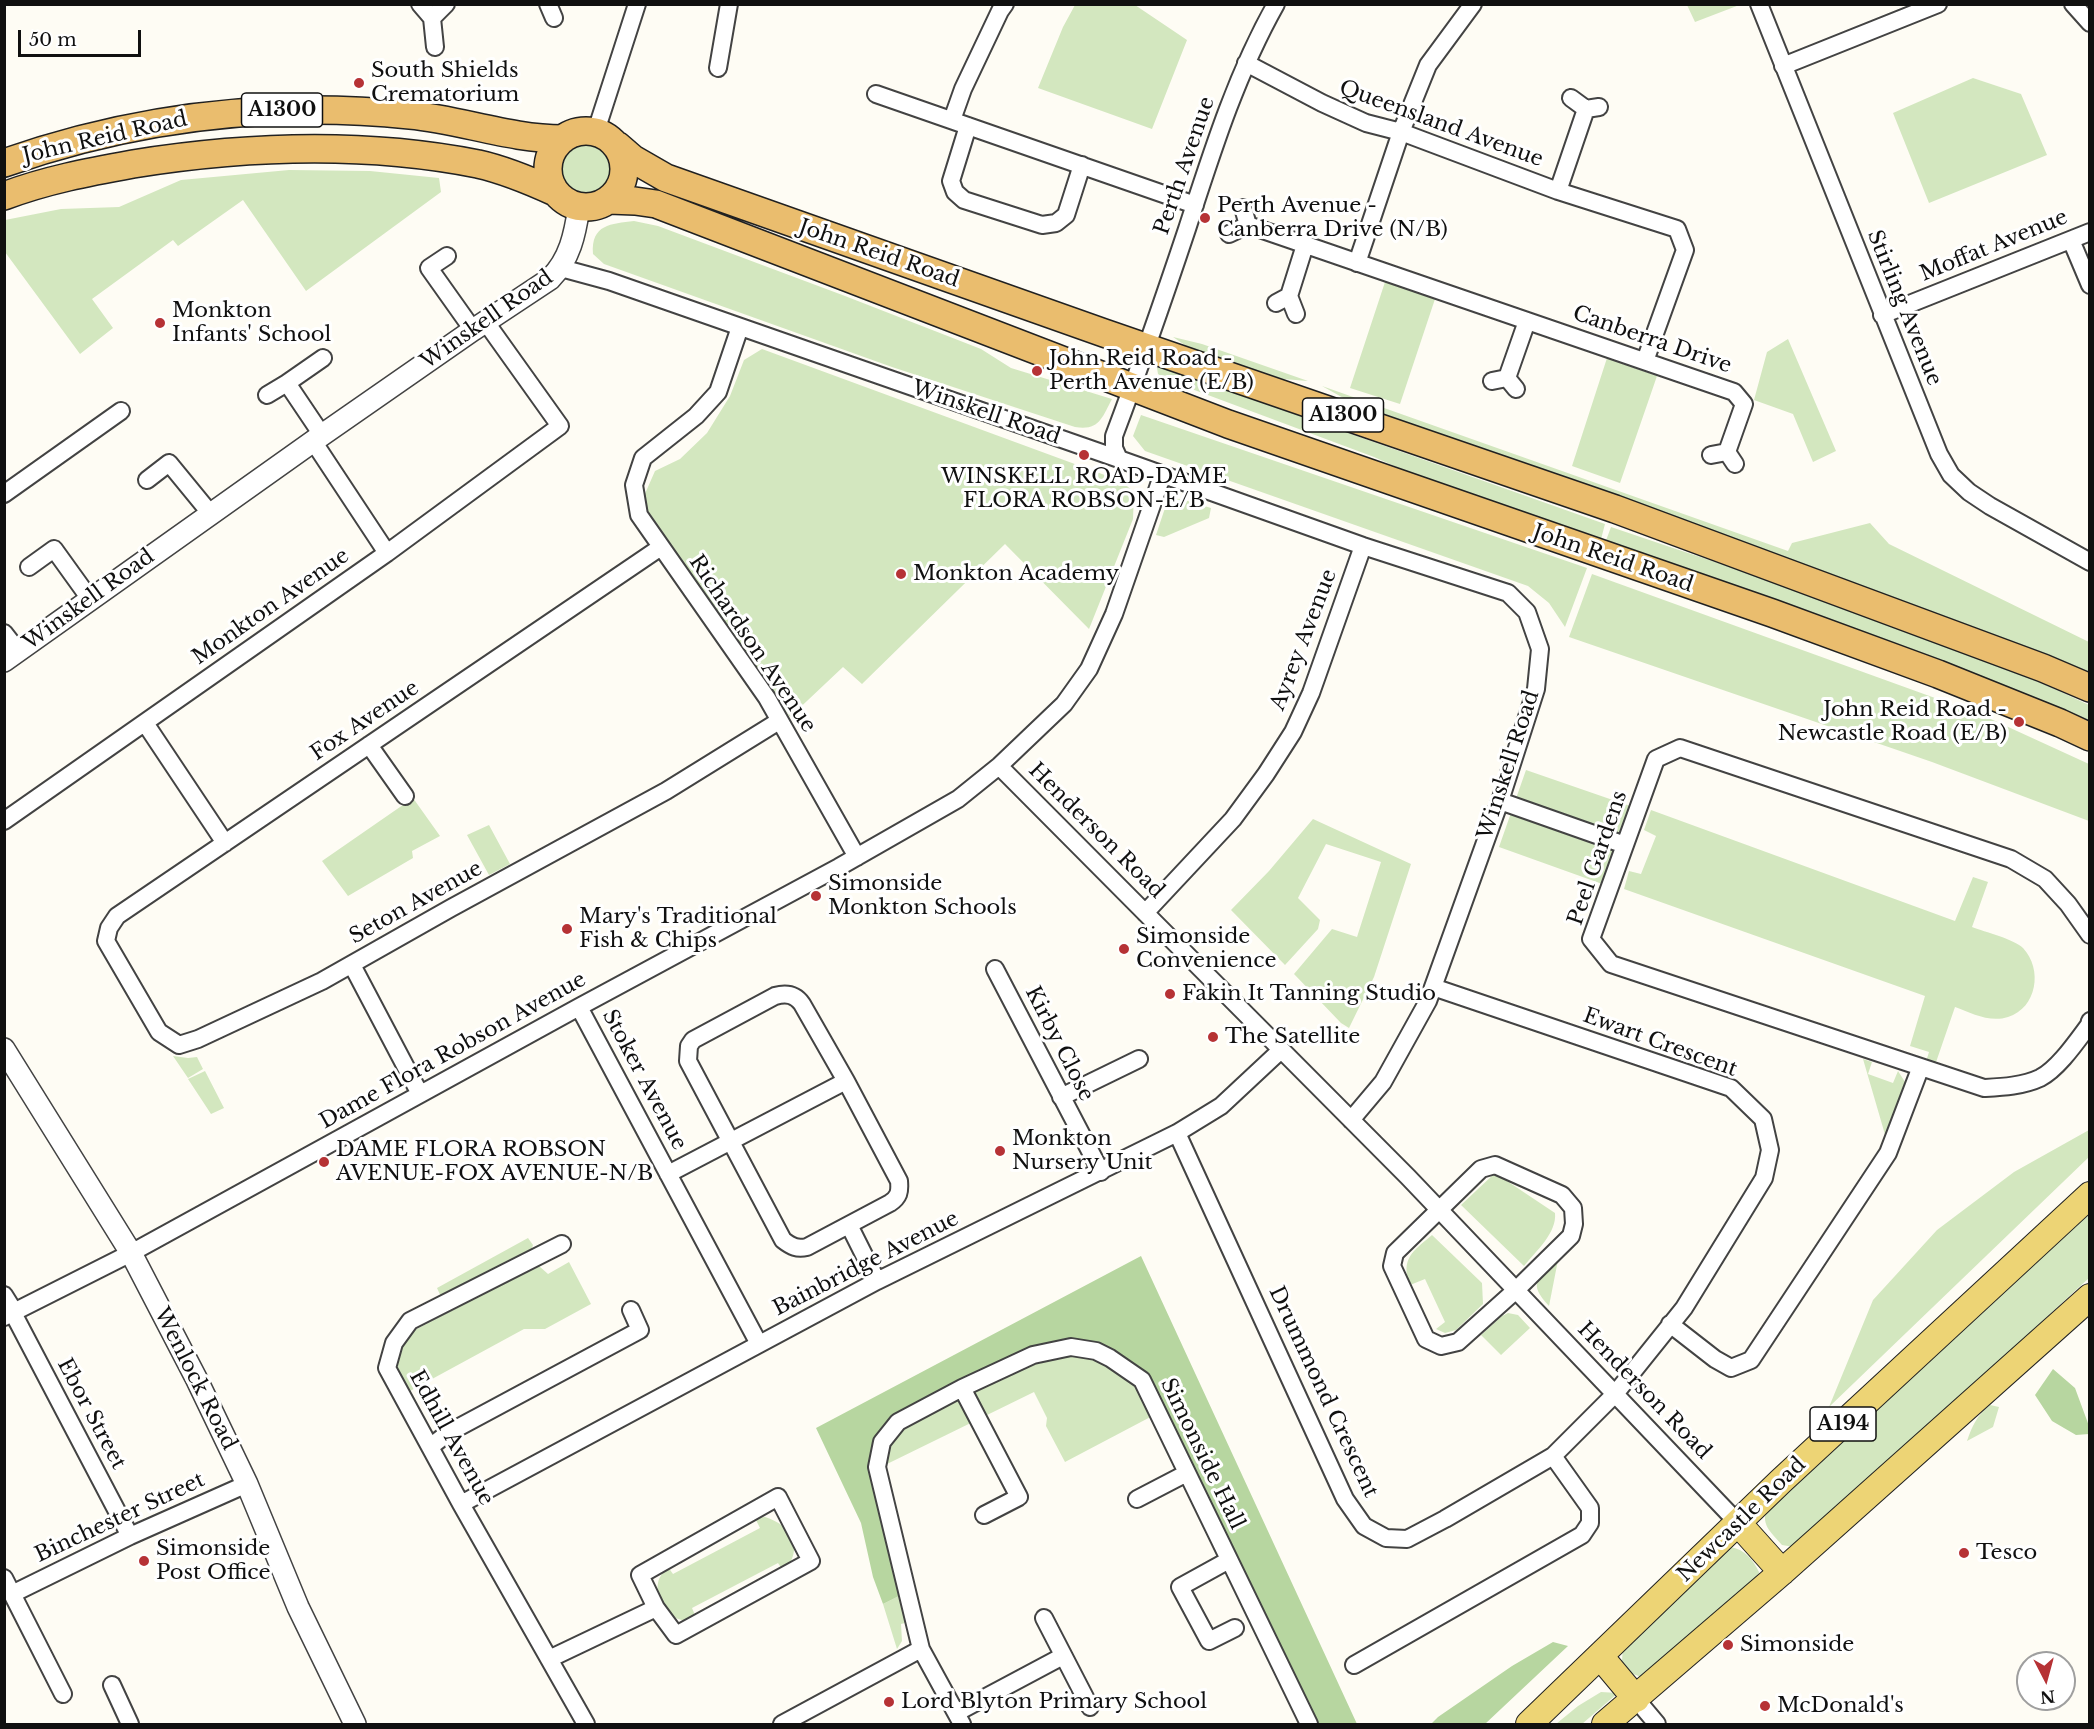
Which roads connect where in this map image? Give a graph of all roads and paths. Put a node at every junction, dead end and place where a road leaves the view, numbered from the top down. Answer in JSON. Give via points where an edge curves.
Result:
{"nodes":[{"id":1,"x":420,"y":4,"type":"edge"},
{"id":2,"x":446,"y":4,"type":"edge"},
{"id":3,"x":637,"y":4,"type":"edge"},
{"id":4,"x":729,"y":4,"type":"edge"},
{"id":5,"x":1005,"y":4,"type":"edge"},
{"id":6,"x":1276,"y":4,"type":"edge"},
{"id":7,"x":1473,"y":4,"type":"edge"},
{"id":8,"x":1759,"y":4,"type":"edge"},
{"id":9,"x":1938,"y":4,"type":"edge"},
{"id":10,"x":2073,"y":4,"type":"edge"},
{"id":11,"x":432,"y":18,"type":"junction"},
{"id":12,"x":2090,"y":23,"type":"edge"},
{"id":13,"x":435,"y":47,"type":"dead end"},
{"id":14,"x":1246,"y":63,"type":"junction"},
{"id":15,"x":1783,"y":66,"type":"junction"},
{"id":16,"x":718,"y":68,"type":"dead end"},
{"id":17,"x":876,"y":94,"type":"dead end"},
{"id":18,"x":1571,"y":98,"type":"dead end"},
{"id":19,"x":247,"y":111,"type":"junction"},
{"id":20,"x":960,"y":123,"type":"junction"},
{"id":21,"x":596,"y":131,"type":"junction"},
{"id":22,"x":1401,"y":132,"type":"junction"},
{"id":23,"x":563,"y":139,"type":"junction"},
{"id":24,"x":618,"y":147,"type":"junction"},
{"id":25,"x":4,"y":163,"type":"edge"},
{"id":26,"x":479,"y":164,"type":"junction"},
{"id":27,"x":1082,"y":165,"type":"junction"},
{"id":28,"x":1558,"y":191,"type":"junction"},
{"id":29,"x":555,"y":192,"type":"junction"},
{"id":30,"x":4,"y":196,"type":"edge"},
{"id":31,"x":609,"y":200,"type":"junction"},
{"id":32,"x":1195,"y":205,"type":"junction"},
{"id":33,"x":579,"y":207,"type":"junction"},
{"id":34,"x":1243,"y":208,"type":"dead end"},
{"id":35,"x":1248,"y":225,"type":"junction"},
{"id":36,"x":2090,"y":232,"type":"edge"},
{"id":37,"x":1229,"y":234,"type":"dead end"},
{"id":38,"x":2071,"y":240,"type":"junction"},
{"id":39,"x":1305,"y":245,"type":"junction"},
{"id":40,"x":447,"y":256,"type":"dead end"},
{"id":41,"x":1357,"y":263,"type":"junction"},
{"id":42,"x":561,"y":268,"type":"junction"},
{"id":43,"x":2090,"y":285,"type":"edge"},
{"id":44,"x":1296,"y":314,"type":"dead end"},
{"id":45,"x":1882,"y":315,"type":"junction"},
{"id":46,"x":1527,"y":321,"type":"junction"},
{"id":47,"x":479,"y":326,"type":"junction"},
{"id":48,"x":740,"y":327,"type":"junction"},
{"id":49,"x":1148,"y":348,"type":"junction"},
{"id":50,"x":322,"y":358,"type":"dead end"},
{"id":51,"x":1645,"y":361,"type":"junction"},
{"id":52,"x":287,"y":383,"type":"junction"},
{"id":53,"x":1505,"y":383,"type":"dead end"},
{"id":54,"x":1132,"y":388,"type":"junction"},
{"id":55,"x":267,"y":395,"type":"dead end"},
{"id":56,"x":122,"y":411,"type":"dead end"},
{"id":57,"x":317,"y":438,"type":"junction"},
{"id":58,"x":1724,"y":457,"type":"dead end"},
{"id":59,"x":1119,"y":459,"type":"junction"},
{"id":60,"x":1162,"y":476,"type":"junction"},
{"id":61,"x":147,"y":480,"type":"dead end"},
{"id":62,"x":4,"y":494,"type":"edge"},
{"id":63,"x":210,"y":513,"type":"junction"},
{"id":64,"x":1363,"y":546,"type":"junction"},
{"id":65,"x":661,"y":547,"type":"junction"},
{"id":66,"x":387,"y":553,"type":"junction"},
{"id":67,"x":2090,"y":562,"type":"edge"},
{"id":68,"x":29,"y":567,"type":"dead end"},
{"id":69,"x":90,"y":599,"type":"junction"},
{"id":70,"x":4,"y":633,"type":"edge"},
{"id":71,"x":11,"y":656,"type":"edge"},
{"id":72,"x":2090,"y":688,"type":"edge"},
{"id":73,"x":779,"y":721,"type":"junction"},
{"id":74,"x":146,"y":723,"type":"junction"},
{"id":75,"x":2090,"y":737,"type":"edge"},
{"id":76,"x":369,"y":745,"type":"junction"},
{"id":77,"x":999,"y":766,"type":"junction"},
{"id":78,"x":405,"y":796,"type":"dead end"},
{"id":79,"x":1500,"y":801,"type":"junction"},
{"id":80,"x":4,"y":821,"type":"edge"},
{"id":81,"x":225,"y":843,"type":"junction"},
{"id":82,"x":1625,"y":845,"type":"junction"},
{"id":83,"x":857,"y":857,"type":"junction"},
{"id":84,"x":1145,"y":913,"type":"junction"},
{"id":85,"x":2090,"y":935,"type":"edge"},
{"id":86,"x":106,"y":941,"type":"joint"},
{"id":87,"x":352,"y":965,"type":"junction"},
{"id":88,"x":995,"y":969,"type":"dead end"},
{"id":89,"x":1433,"y":987,"type":"junction"},
{"id":90,"x":579,"y":1007,"type":"junction"},
{"id":91,"x":2090,"y":1021,"type":"edge"},
{"id":92,"x":4,"y":1049,"type":"edge"},
{"id":93,"x":1281,"y":1050,"type":"junction"},
{"id":94,"x":1139,"y":1059,"type":"dead end"},
{"id":95,"x":1920,"y":1069,"type":"junction"},
{"id":96,"x":846,"y":1081,"type":"junction"},
{"id":97,"x":420,"y":1094,"type":"junction"},
{"id":98,"x":1061,"y":1097,"type":"junction"},
{"id":99,"x":1351,"y":1120,"type":"junction"},
{"id":100,"x":1177,"y":1133,"type":"junction"},
{"id":101,"x":730,"y":1142,"type":"junction"},
{"id":102,"x":1101,"y":1172,"type":"junction"},
{"id":103,"x":668,"y":1174,"type":"junction"},
{"id":104,"x":2090,"y":1195,"type":"edge"},
{"id":105,"x":1439,"y":1209,"type":"junction"},
{"id":106,"x":849,"y":1225,"type":"junction"},
{"id":107,"x":562,"y":1244,"type":"dead end"},
{"id":108,"x":131,"y":1253,"type":"junction"},
{"id":109,"x":877,"y":1281,"type":"junction"},
{"id":110,"x":1516,"y":1290,"type":"junction"},
{"id":111,"x":4,"y":1295,"type":"edge"},
{"id":112,"x":2090,"y":1297,"type":"edge"},
{"id":113,"x":631,"y":1310,"type":"dead end"},
{"id":114,"x":11,"y":1314,"type":"edge"},
{"id":115,"x":1670,"y":1324,"type":"junction"},
{"id":116,"x":759,"y":1344,"type":"junction"},
{"id":117,"x":962,"y":1388,"type":"junction"},
{"id":118,"x":1615,"y":1394,"type":"junction"},
{"id":119,"x":430,"y":1447,"type":"junction"},
{"id":120,"x":1554,"y":1456,"type":"junction"},
{"id":121,"x":1187,"y":1473,"type":"junction"},
{"id":122,"x":247,"y":1484,"type":"junction"},
{"id":123,"x":1137,"y":1499,"type":"dead end"},
{"id":124,"x":461,"y":1504,"type":"junction"},
{"id":125,"x":984,"y":1515,"type":"dead end"},
{"id":126,"x":1738,"y":1523,"type":"junction"},
{"id":127,"x":130,"y":1536,"type":"junction"},
{"id":128,"x":1229,"y":1560,"type":"junction"},
{"id":129,"x":1782,"y":1572,"type":"junction"},
{"id":130,"x":4,"y":1578,"type":"edge"},
{"id":131,"x":12,"y":1594,"type":"junction"},
{"id":132,"x":656,"y":1608,"type":"junction"},
{"id":133,"x":1044,"y":1618,"type":"dead end"},
{"id":134,"x":1235,"y":1628,"type":"dead end"},
{"id":135,"x":921,"y":1649,"type":"junction"},
{"id":136,"x":1063,"y":1656,"type":"junction"},
{"id":137,"x":1600,"y":1656,"type":"junction"},
{"id":138,"x":549,"y":1659,"type":"junction"},
{"id":139,"x":1354,"y":1665,"type":"dead end"},
{"id":140,"x":112,"y":1685,"type":"dead end"},
{"id":141,"x":63,"y":1694,"type":"dead end"},
{"id":142,"x":1636,"y":1699,"type":"junction"},
{"id":143,"x":1090,"y":1707,"type":"dead end"},
{"id":144,"x":959,"y":1719,"type":"edge"},
{"id":145,"x":129,"y":1724,"type":"edge"},
{"id":146,"x":355,"y":1725,"type":"edge"},
{"id":147,"x":586,"y":1725,"type":"edge"},
{"id":148,"x":782,"y":1725,"type":"edge"},
{"id":149,"x":1309,"y":1725,"type":"edge"},
{"id":150,"x":1529,"y":1725,"type":"edge"},
{"id":151,"x":1605,"y":1725,"type":"edge"},
{"id":152,"x":1657,"y":1725,"type":"edge"}],
"edges":[{"from":1,"to":11,"type":"street"},
{"from":2,"to":11,"type":"street"},
{"from":3,"to":21,"type":"street"},
{"from":4,"to":16,"type":"street"},
{"from":5,"to":20,"type":"street","via":[[963,89]]},
{"from":6,"to":14,"type":"street","name":"Perth Avenue"},
{"from":7,"to":22,"type":"street","via":[[1428,65]]},
{"from":8,"to":15,"type":"street","name":"Stirling Avenue"},
{"from":9,"to":15,"type":"street"},
{"from":10,"to":12,"type":"street"},
{"from":11,"to":13,"type":"street"},
{"from":14,"to":22,"type":"street","name":"Queensland Avenue","via":[[1322,104],[1366,123]]},
{"from":14,"to":32,"type":"street","name":"Perth Avenue"},
{"from":15,"to":45,"type":"street","name":"Stirling Avenue"},
{"from":17,"to":20,"type":"street"},
{"from":18,"to":28,"type":"street","name":"Queensland Avenue","via":[[1593,108]]},
{"from":19,"to":23,"type":"highway","name":"John Reid Road","number":"A1300","via":[[409,115],[517,136]]},
{"from":19,"to":25,"type":"highway","name":"John Reid Road","number":"A1300","via":[[135,127],[43,149]]},
{"from":19,"to":26,"type":"highway","via":[[251,134],[264,137],[397,141]]},
{"from":20,"to":27,"type":"street"},
{"from":20,"to":27,"type":"street","via":[[951,181],[964,200],[1042,225],[1056,223],[1066,215]]},
{"from":21,"to":23,"type":"highway","via":[[584,130]]},
{"from":21,"to":24,"type":"highway"},
{"from":22,"to":28,"type":"street","name":"Queensland Avenue"},
{"from":22,"to":41,"type":"street"},
{"from":23,"to":29,"type":"highway","via":[[549,158],[550,182]]},
{"from":24,"to":31,"type":"highway","via":[[625,169],[621,186]]},
{"from":24,"to":49,"type":"highway","name":"John Reid Road","number":"A1300","via":[[666,178]]},
{"from":26,"to":29,"type":"highway","name":"John Reid Road","number":"A1300"},
{"from":26,"to":30,"type":"highway","name":"John Reid Road","number":"A1300","via":[[372,151],[215,153],[86,172]]},
{"from":27,"to":32,"type":"street"},
{"from":28,"to":51,"type":"street","name":"Queensland Avenue","via":[[1677,229],[1685,250]]},
{"from":29,"to":33,"type":"highway"},
{"from":31,"to":33,"type":"highway","via":[[590,208]]},
{"from":31,"to":54,"type":"highway","name":"John Reid Road","number":"A1300","via":[[656,204]]},
{"from":32,"to":49,"type":"street","name":"Perth Avenue"},
{"from":33,"to":42,"type":"street","via":[[571,248]]},
{"from":34,"to":35,"type":"street"},
{"from":35,"to":37,"type":"street"},
{"from":35,"to":39,"type":"street","name":"Canberra Drive"},
{"from":36,"to":38,"type":"street","name":"Moffat Avenue"},
{"from":38,"to":43,"type":"street"},
{"from":38,"to":45,"type":"street","name":"Moffat Avenue"},
{"from":39,"to":41,"type":"street","name":"Canberra Drive"},
{"from":39,"to":44,"type":"street","via":[[1282,300]]},
{"from":40,"to":47,"type":"street","via":[[429,268]]},
{"from":41,"to":46,"type":"street","name":"Canberra Drive"},
{"from":42,"to":47,"type":"street","name":"Winskell Road"},
{"from":42,"to":48,"type":"street","name":"Winskell Road"},
{"from":45,"to":67,"type":"street","name":"Stirling Avenue","via":[[1939,454],[1952,475],[1990,507]]},
{"from":46,"to":51,"type":"street","name":"Canberra Drive"},
{"from":46,"to":53,"type":"street"},
{"from":47,"to":57,"type":"street","name":"Winskell Road"},
{"from":47,"to":66,"type":"street","name":"Monkton Avenue","via":[[560,426]]},
{"from":48,"to":59,"type":"street","name":"Winskell Road"},
{"from":48,"to":65,"type":"street","name":"Richardson Avenue","via":[[718,392],[696,416],[643,458],[634,485],[639,515]]},
{"from":49,"to":54,"type":"street"},
{"from":49,"to":72,"type":"highway","name":"John Reid Road","number":"A1300","via":[[1615,509]]},
{"from":50,"to":52,"type":"street"},
{"from":51,"to":58,"type":"street","name":"Canberra Drive","via":[[1734,392],[1744,404]]},
{"from":52,"to":55,"type":"street"},
{"from":52,"to":57,"type":"street"},
{"from":54,"to":59,"type":"street","via":[[1114,436]]},
{"from":54,"to":75,"type":"highway","name":"John Reid Road","number":"A1300","via":[[1772,613],[1938,674]]},
{"from":56,"to":62,"type":"street"},
{"from":57,"to":63,"type":"street","name":"Winskell Road"},
{"from":57,"to":66,"type":"street"},
{"from":59,"to":60,"type":"street","name":"Winskell Road"},
{"from":60,"to":64,"type":"street","name":"Winskell Road"},
{"from":60,"to":77,"type":"street","name":"Dame Flora Robson Avenue","via":[[1114,614],[1089,669],[1064,704]]},
{"from":61,"to":63,"type":"street","via":[[169,463]]},
{"from":63,"to":69,"type":"street","name":"Winskell Road"},
{"from":64,"to":79,"type":"street","name":"Winskell Road","via":[[1508,593],[1527,612],[1540,649],[1536,689]]},
{"from":64,"to":84,"type":"street","name":"Ayrey Avenue","via":[[1311,693],[1293,732],[1233,819]]},
{"from":65,"to":73,"type":"street","name":"Richardson Avenue"},
{"from":65,"to":76,"type":"street","name":"Fox Avenue"},
{"from":66,"to":74,"type":"street","name":"Monkton Avenue"},
{"from":68,"to":69,"type":"street","via":[[54,549]]},
{"from":69,"to":71,"type":"street","name":"Winskell Road"},
{"from":70,"to":71,"type":"street"},
{"from":73,"to":83,"type":"street","name":"Richardson Avenue"},
{"from":73,"to":87,"type":"street","name":"Seton Avenue","via":[[666,791]]},
{"from":74,"to":80,"type":"street","name":"Monkton Avenue"},
{"from":74,"to":81,"type":"street"},
{"from":76,"to":78,"type":"street"},
{"from":76,"to":81,"type":"street","name":"Fox Avenue"},
{"from":77,"to":83,"type":"street","name":"Dame Flora Robson Avenue","via":[[958,800]]},
{"from":77,"to":84,"type":"street","name":"Henderson Road"},
{"from":79,"to":82,"type":"street"},
{"from":79,"to":89,"type":"street","name":"Winskell Road"},
{"from":81,"to":86,"type":"street","name":"Fox Avenue","via":[[117,916]]},
{"from":82,"to":85,"type":"street","name":"Peel Gardens","via":[[1656,759],[1680,748],[2011,859],[2045,879]]},
{"from":82,"to":95,"type":"street","name":"Peel Gardens","via":[[1591,939],[1611,964]]},
{"from":83,"to":90,"type":"street","name":"Dame Flora Robson Avenue"},
{"from":84,"to":93,"type":"street","name":"Henderson Road"},
{"from":86,"to":87,"type":"street","name":"Seton Avenue","via":[[159,1032],[179,1045]]},
{"from":87,"to":97,"type":"street"},
{"from":88,"to":98,"type":"street","name":"Kirby Close"},
{"from":89,"to":99,"type":"street","name":"Winskell Road","via":[[1383,1082]]},
{"from":89,"to":115,"type":"street","name":"Ewart Crescent","via":[[1731,1088],[1763,1119],[1770,1150],[1764,1178],[1684,1308]]},
{"from":90,"to":97,"type":"street","name":"Dame Flora Robson Avenue"},
{"from":90,"to":103,"type":"street","name":"Stoker Avenue"},
{"from":91,"to":95,"type":"street","name":"Peel Gardens","via":[[2068,1053],[2041,1077],[2008,1087],[1984,1088]]},
{"from":92,"to":108,"type":"street","name":"Wenlock Road"},
{"from":93,"to":99,"type":"street","name":"Henderson Road"},
{"from":93,"to":100,"type":"street","name":"Bainbridge Avenue","via":[[1221,1106]]},
{"from":94,"to":98,"type":"street"},
{"from":95,"to":115,"type":"street","via":[[1888,1153],[1751,1360],[1731,1368]]},
{"from":96,"to":101,"type":"street","name":"Stoker Avenue"},
{"from":96,"to":101,"type":"street","via":[[798,998],[783,994],[765,1001],[688,1046],[688,1061]]},
{"from":96,"to":106,"type":"street","via":[[900,1189],[890,1203]]},
{"from":97,"to":108,"type":"street","name":"Dame Flora Robson Avenue"},
{"from":98,"to":102,"type":"street","name":"Kirby Close"},
{"from":99,"to":105,"type":"street","name":"Henderson Road"},
{"from":100,"to":102,"type":"street","name":"Bainbridge Avenue"},
{"from":100,"to":120,"type":"street","name":"Drummond Crescent","via":[[1345,1499],[1364,1526],[1386,1538],[1407,1539]]},
{"from":101,"to":103,"type":"street","name":"Stoker Avenue"},
{"from":101,"to":106,"type":"street","via":[[783,1240],[791,1246],[807,1247]]},
{"from":102,"to":109,"type":"street","name":"Bainbridge Avenue"},
{"from":103,"to":116,"type":"street","name":"Stoker Avenue"},
{"from":104,"to":126,"type":"main road","name":"Newcastle Road","number":"A194"},
{"from":105,"to":110,"type":"street","name":"Henderson Road"},
{"from":105,"to":110,"type":"street","via":[[1395,1253],[1392,1266],[1426,1339],[1441,1346],[1458,1342]]},
{"from":105,"to":110,"type":"street","via":[[1481,1169],[1495,1165],[1562,1195],[1574,1208],[1571,1236]]},
{"from":106,"to":109,"type":"street"},
{"from":107,"to":119,"type":"street","name":"Edhill Avenue","via":[[410,1321],[394,1343],[387,1368]]},
{"from":108,"to":114,"type":"street","name":"Dame Flora Robson Avenue"},
{"from":108,"to":122,"type":"street","name":"Wenlock Road"},
{"from":109,"to":116,"type":"street","name":"Bainbridge Avenue"},
{"from":110,"to":118,"type":"street","name":"Henderson Road"},
{"from":111,"to":114,"type":"street","name":"Ebor Street"},
{"from":112,"to":129,"type":"main road"},
{"from":113,"to":119,"type":"street","via":[[640,1330],[448,1433]]},
{"from":114,"to":127,"type":"street","name":"Ebor Street"},
{"from":115,"to":118,"type":"street","name":"Ewart Crescent"},
{"from":116,"to":124,"type":"street","name":"Bainbridge Avenue"},
{"from":117,"to":121,"type":"street","name":"Simonside Hall","via":[[1033,1355],[1071,1347],[1096,1351],[1142,1380]]},
{"from":117,"to":125,"type":"street","via":[[1019,1497]]},
{"from":117,"to":135,"type":"street","name":"Simonside Hall","via":[[898,1422],[882,1442],[877,1467]]},
{"from":118,"to":120,"type":"street","name":"Drummond Crescent"},
{"from":118,"to":126,"type":"street","name":"Henderson Road"},
{"from":119,"to":124,"type":"street","name":"Edhill Avenue"},
{"from":120,"to":139,"type":"street","via":[[1590,1508],[1590,1523],[1582,1535]]},
{"from":121,"to":123,"type":"street"},
{"from":121,"to":128,"type":"street","name":"Simonside Hall"},
{"from":122,"to":127,"type":"street","name":"Binchester Street"},
{"from":122,"to":146,"type":"street","name":"Wenlock Road","via":[[298,1607]]},
{"from":124,"to":138,"type":"street","name":"Edhill Avenue"},
{"from":126,"to":129,"type":"main road"},
{"from":126,"to":137,"type":"main road","name":"Newcastle Road","number":"A194"},
{"from":127,"to":131,"type":"street","name":"Binchester Street"},
{"from":128,"to":134,"type":"street","via":[[1180,1587],[1209,1641]]},
{"from":128,"to":149,"type":"street","name":"Simonside Hall"},
{"from":129,"to":142,"type":"main road"},
{"from":130,"to":131,"type":"street"},
{"from":131,"to":141,"type":"street"},
{"from":132,"to":132,"type":"street","via":[[676,1635],[811,1561],[778,1497],[640,1575]]},
{"from":132,"to":138,"type":"street"},
{"from":133,"to":136,"type":"street"},
{"from":135,"to":144,"type":"street","name":"Simonside Hall"},
{"from":135,"to":148,"type":"street"},
{"from":136,"to":143,"type":"street"},
{"from":136,"to":144,"type":"street"},
{"from":137,"to":142,"type":"main road"},
{"from":137,"to":150,"type":"main road","name":"Newcastle Road","number":"A194"},
{"from":138,"to":147,"type":"street","name":"Edhill Avenue"},
{"from":140,"to":145,"type":"street"},
{"from":142,"to":151,"type":"main road"},
{"from":142,"to":152,"type":"street"}]}
